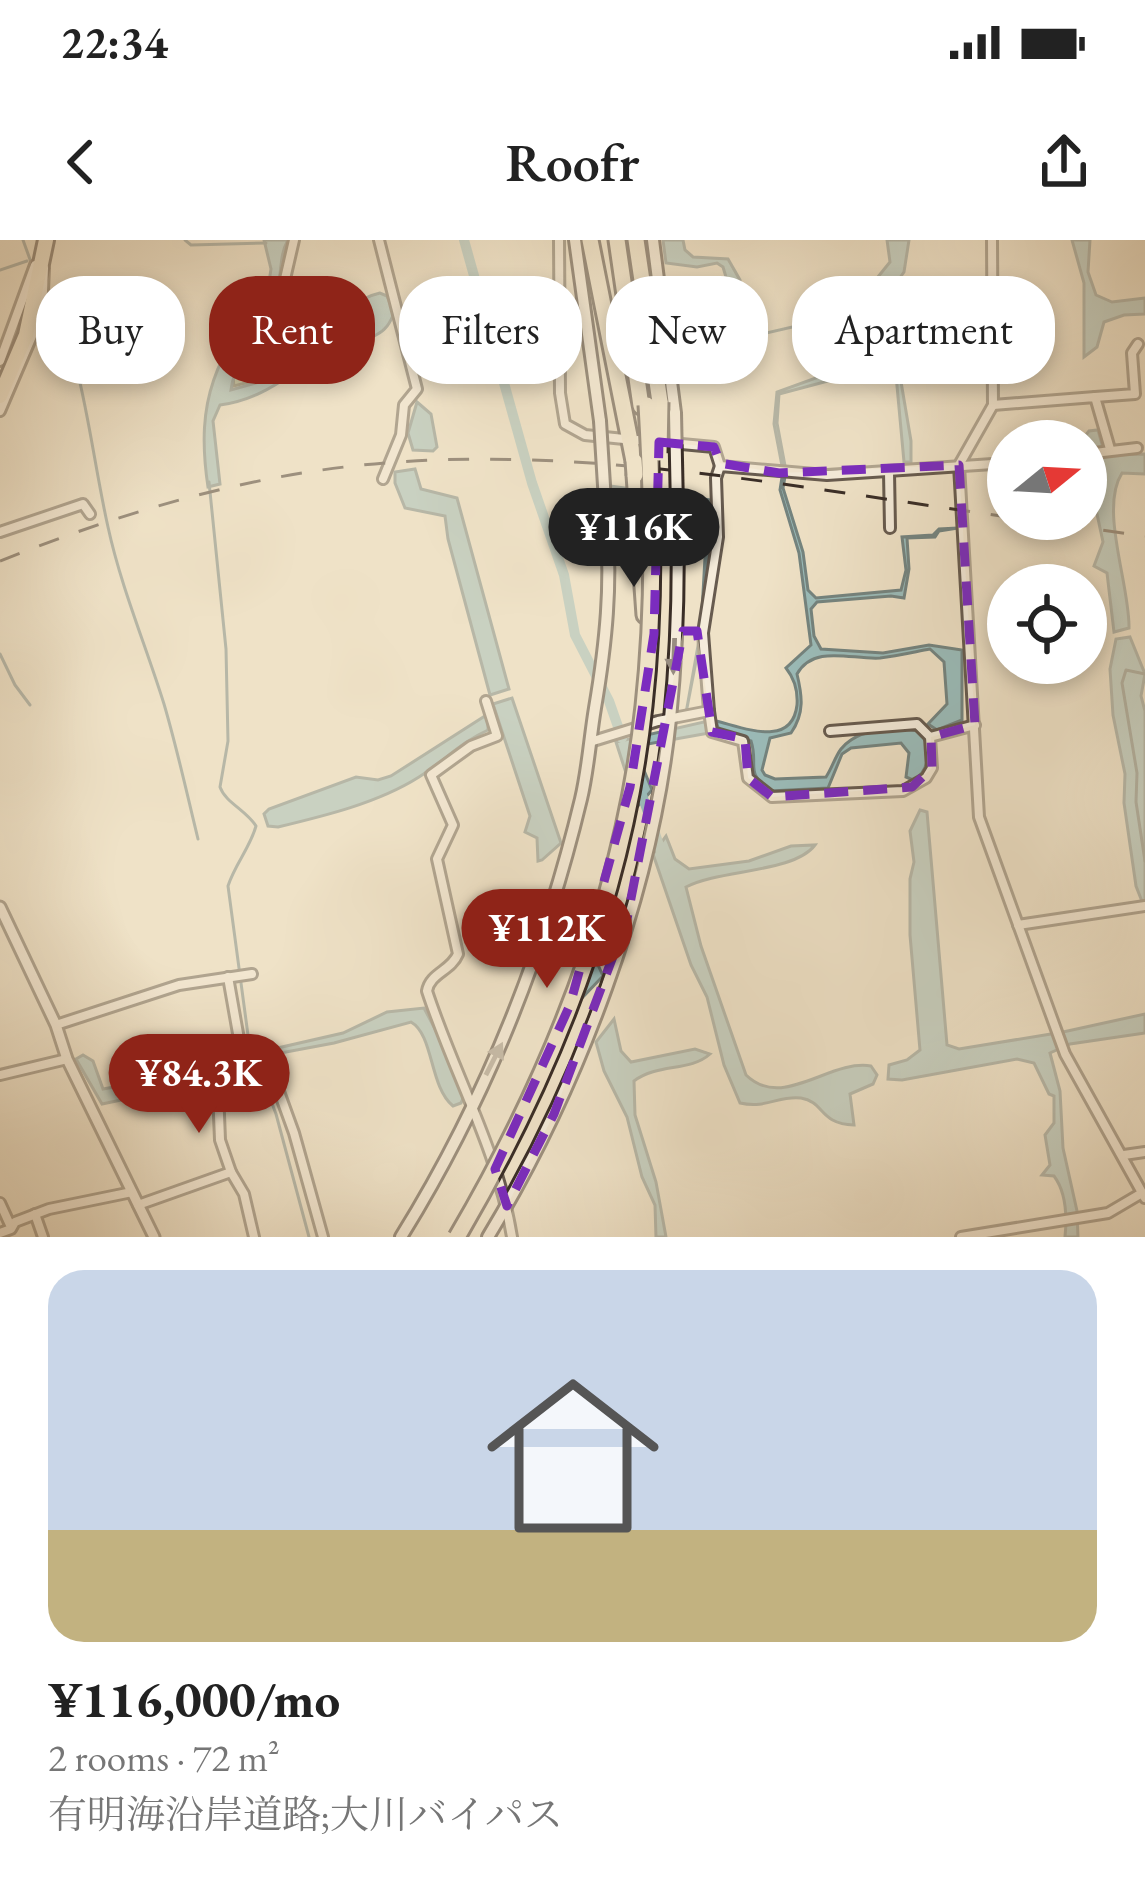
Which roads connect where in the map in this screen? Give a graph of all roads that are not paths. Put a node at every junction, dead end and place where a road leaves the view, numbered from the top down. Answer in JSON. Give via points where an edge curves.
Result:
{"nodes":[{"id":1,"x":294,"y":240,"type":"edge"},
{"id":2,"x":379,"y":240,"type":"edge"},
{"id":3,"x":559,"y":240,"type":"edge"},
{"id":4,"x":575,"y":240,"type":"edge"},
{"id":5,"x":590,"y":240,"type":"edge"},
{"id":6,"x":620,"y":240,"type":"edge"},
{"id":7,"x":636,"y":240,"type":"edge"},
{"id":8,"x":653,"y":240,"type":"edge"},
{"id":9,"x":992,"y":240,"type":"edge"},
{"id":10,"x":46,"y":244,"type":"edge"},
{"id":11,"x":40,"y":276,"type":"edge"},
{"id":12,"x":286,"y":276,"type":"edge"},
{"id":13,"x":36,"y":291,"type":"edge"},
{"id":14,"x":36,"y":293,"type":"edge"},
{"id":15,"x":36,"y":295,"type":"edge"},
{"id":16,"x":1138,"y":344,"type":"dead end"},
{"id":17,"x":0,"y":361,"type":"edge"},
{"id":18,"x":1140,"y":394,"type":"edge"},
{"id":19,"x":0,"y":396,"type":"edge"},
{"id":20,"x":1095,"y":397,"type":"junction"},
{"id":21,"x":650,"y":404,"type":"junction"},
{"id":22,"x":993,"y":405,"type":"junction"},
{"id":23,"x":0,"y":411,"type":"edge"},
{"id":24,"x":624,"y":439,"type":"dead end"},
{"id":25,"x":638,"y":440,"type":"dead end"},
{"id":26,"x":1137,"y":448,"type":"dead end"},
{"id":27,"x":1110,"y":449,"type":"junction"},
{"id":28,"x":1107,"y":450,"type":"edge"},
{"id":29,"x":987,"y":464,"type":"edge"},
{"id":30,"x":958,"y":465,"type":"junction"},
{"id":31,"x":721,"y":466,"type":"junction"},
{"id":32,"x":889,"y":472,"type":"junction"},
{"id":33,"x":383,"y":478,"type":"dead end"},
{"id":34,"x":90,"y":514,"type":"dead end"},
{"id":35,"x":890,"y":528,"type":"dead end"},
{"id":36,"x":0,"y":532,"type":"edge"},
{"id":37,"x":645,"y":618,"type":"junction"},
{"id":38,"x":486,"y":701,"type":"dead end"},
{"id":39,"x":709,"y":711,"type":"junction"},
{"id":40,"x":670,"y":721,"type":"junction"},
{"id":41,"x":975,"y":725,"type":"junction"},
{"id":42,"x":830,"y":730,"type":"dead end"},
{"id":43,"x":930,"y":737,"type":"junction"},
{"id":44,"x":590,"y":742,"type":"junction"},
{"id":45,"x":1143,"y":907,"type":"edge"},
{"id":46,"x":0,"y":908,"type":"edge"},
{"id":47,"x":1018,"y":925,"type":"junction"},
{"id":48,"x":249,"y":974,"type":"dead end"},
{"id":49,"x":230,"y":977,"type":"junction"},
{"id":50,"x":56,"y":1025,"type":"junction"},
{"id":51,"x":67,"y":1059,"type":"junction"},
{"id":52,"x":248,"y":1072,"type":"junction"},
{"id":53,"x":0,"y":1075,"type":"edge"},
{"id":54,"x":472,"y":1100,"type":"junction"},
{"id":55,"x":1145,"y":1152,"type":"edge"},
{"id":56,"x":1124,"y":1155,"type":"junction"},
{"id":57,"x":231,"y":1172,"type":"junction"},
{"id":58,"x":132,"y":1192,"type":"junction"},
{"id":59,"x":1144,"y":1196,"type":"edge"},
{"id":60,"x":0,"y":1203,"type":"edge"},
{"id":61,"x":138,"y":1205,"type":"junction"},
{"id":62,"x":507,"y":1206,"type":"junction"},
{"id":63,"x":35,"y":1214,"type":"junction"},
{"id":64,"x":11,"y":1229,"type":"junction"},
{"id":65,"x":0,"y":1233,"type":"edge"},
{"id":66,"x":43,"y":1237,"type":"edge"},
{"id":67,"x":154,"y":1237,"type":"edge"},
{"id":68,"x":254,"y":1237,"type":"edge"},
{"id":69,"x":323,"y":1237,"type":"edge"},
{"id":70,"x":400,"y":1237,"type":"edge"},
{"id":71,"x":453,"y":1237,"type":"edge"},
{"id":72,"x":488,"y":1237,"type":"edge"},
{"id":73,"x":512,"y":1237,"type":"edge"},
{"id":74,"x":961,"y":1237,"type":"edge"}],
"edges":[{"from":1,"to":12,"type":"street"},
{"from":2,"to":33,"type":"street","via":[[417,389],[404,405]]},
{"from":3,"to":24,"type":"street","via":[[565,424]]},
{"from":4,"to":44,"type":"main road","bridge":true,"via":[[611,576]]},
{"from":5,"to":37,"type":"highway","bridge":true,"via":[[634,461]]},
{"from":6,"to":21,"type":"highway"},
{"from":7,"to":21,"type":"highway"},
{"from":8,"to":40,"type":"main road","one_way":true,"bridge":true,"via":[[674,412]]},
{"from":9,"to":22,"type":"street"},
{"from":10,"to":11,"type":"highway"},
{"from":13,"to":17,"type":"street"},
{"from":14,"to":19,"type":"highway"},
{"from":15,"to":23,"type":"street","via":[[26,356]]},
{"from":16,"to":18,"type":"street","via":[[1132,353]]},
{"from":18,"to":20,"type":"street"},
{"from":20,"to":22,"type":"street"},
{"from":20,"to":27,"type":"street"},
{"from":21,"to":37,"type":"highway","bridge":true},
{"from":21,"to":71,"type":"highway","bridge":true,"via":[[644,710],[614,861],[570,1005],[507,1147]]},
{"from":22,"to":30,"type":"street"},
{"from":25,"to":31,"type":"street","via":[[714,447]]},
{"from":26,"to":27,"type":"street"},
{"from":27,"to":28,"type":"street"},
{"from":29,"to":30,"type":"street"},
{"from":30,"to":32,"type":"street"},
{"from":30,"to":41,"type":"street"},
{"from":31,"to":32,"type":"street"},
{"from":31,"to":39,"type":"street","via":[[703,633]]},
{"from":32,"to":35,"type":"street"},
{"from":34,"to":36,"type":"street","via":[[83,504]]},
{"from":37,"to":71,"type":"highway","bridge":true,"via":[[625,785],[583,948],[546,1052]]},
{"from":38,"to":54,"type":"street","via":[[497,736],[431,775],[453,824],[437,860],[458,954],[427,991]]},
{"from":39,"to":40,"type":"street"},
{"from":39,"to":43,"type":"street","via":[[712,732],[743,741],[748,778],[772,797],[903,791],[932,768]]},
{"from":40,"to":44,"type":"street"},
{"from":40,"to":62,"type":"main road","via":[[606,987]]},
{"from":41,"to":43,"type":"street"},
{"from":41,"to":47,"type":"street","via":[[979,817]]},
{"from":42,"to":43,"type":"street","via":[[917,724]]},
{"from":54,"to":44,"type":"main road","one_way":true,"via":[[542,933]]},
{"from":45,"to":47,"type":"street"},
{"from":46,"to":50,"type":"street"},
{"from":47,"to":56,"type":"street","via":[[1065,1054]]},
{"from":48,"to":49,"type":"street"},
{"from":49,"to":50,"type":"street"},
{"from":49,"to":52,"type":"street"},
{"from":50,"to":51,"type":"street"},
{"from":51,"to":53,"type":"street"},
{"from":51,"to":58,"type":"street"},
{"from":52,"to":57,"type":"street","via":[[218,1090]]},
{"from":52,"to":69,"type":"street","via":[[269,1064]]},
{"from":54,"to":62,"type":"street"},
{"from":54,"to":70,"type":"main road"},
{"from":55,"to":56,"type":"street"},
{"from":56,"to":59,"type":"street"},
{"from":57,"to":61,"type":"street"},
{"from":57,"to":68,"type":"street"},
{"from":58,"to":61,"type":"street"},
{"from":58,"to":63,"type":"street"},
{"from":59,"to":74,"type":"street","via":[[1108,1213]]},
{"from":60,"to":64,"type":"street"},
{"from":61,"to":67,"type":"street"},
{"from":62,"to":72,"type":"main road"},
{"from":62,"to":73,"type":"street"},
{"from":63,"to":64,"type":"street"},
{"from":63,"to":66,"type":"street"},
{"from":64,"to":65,"type":"street"}]}
